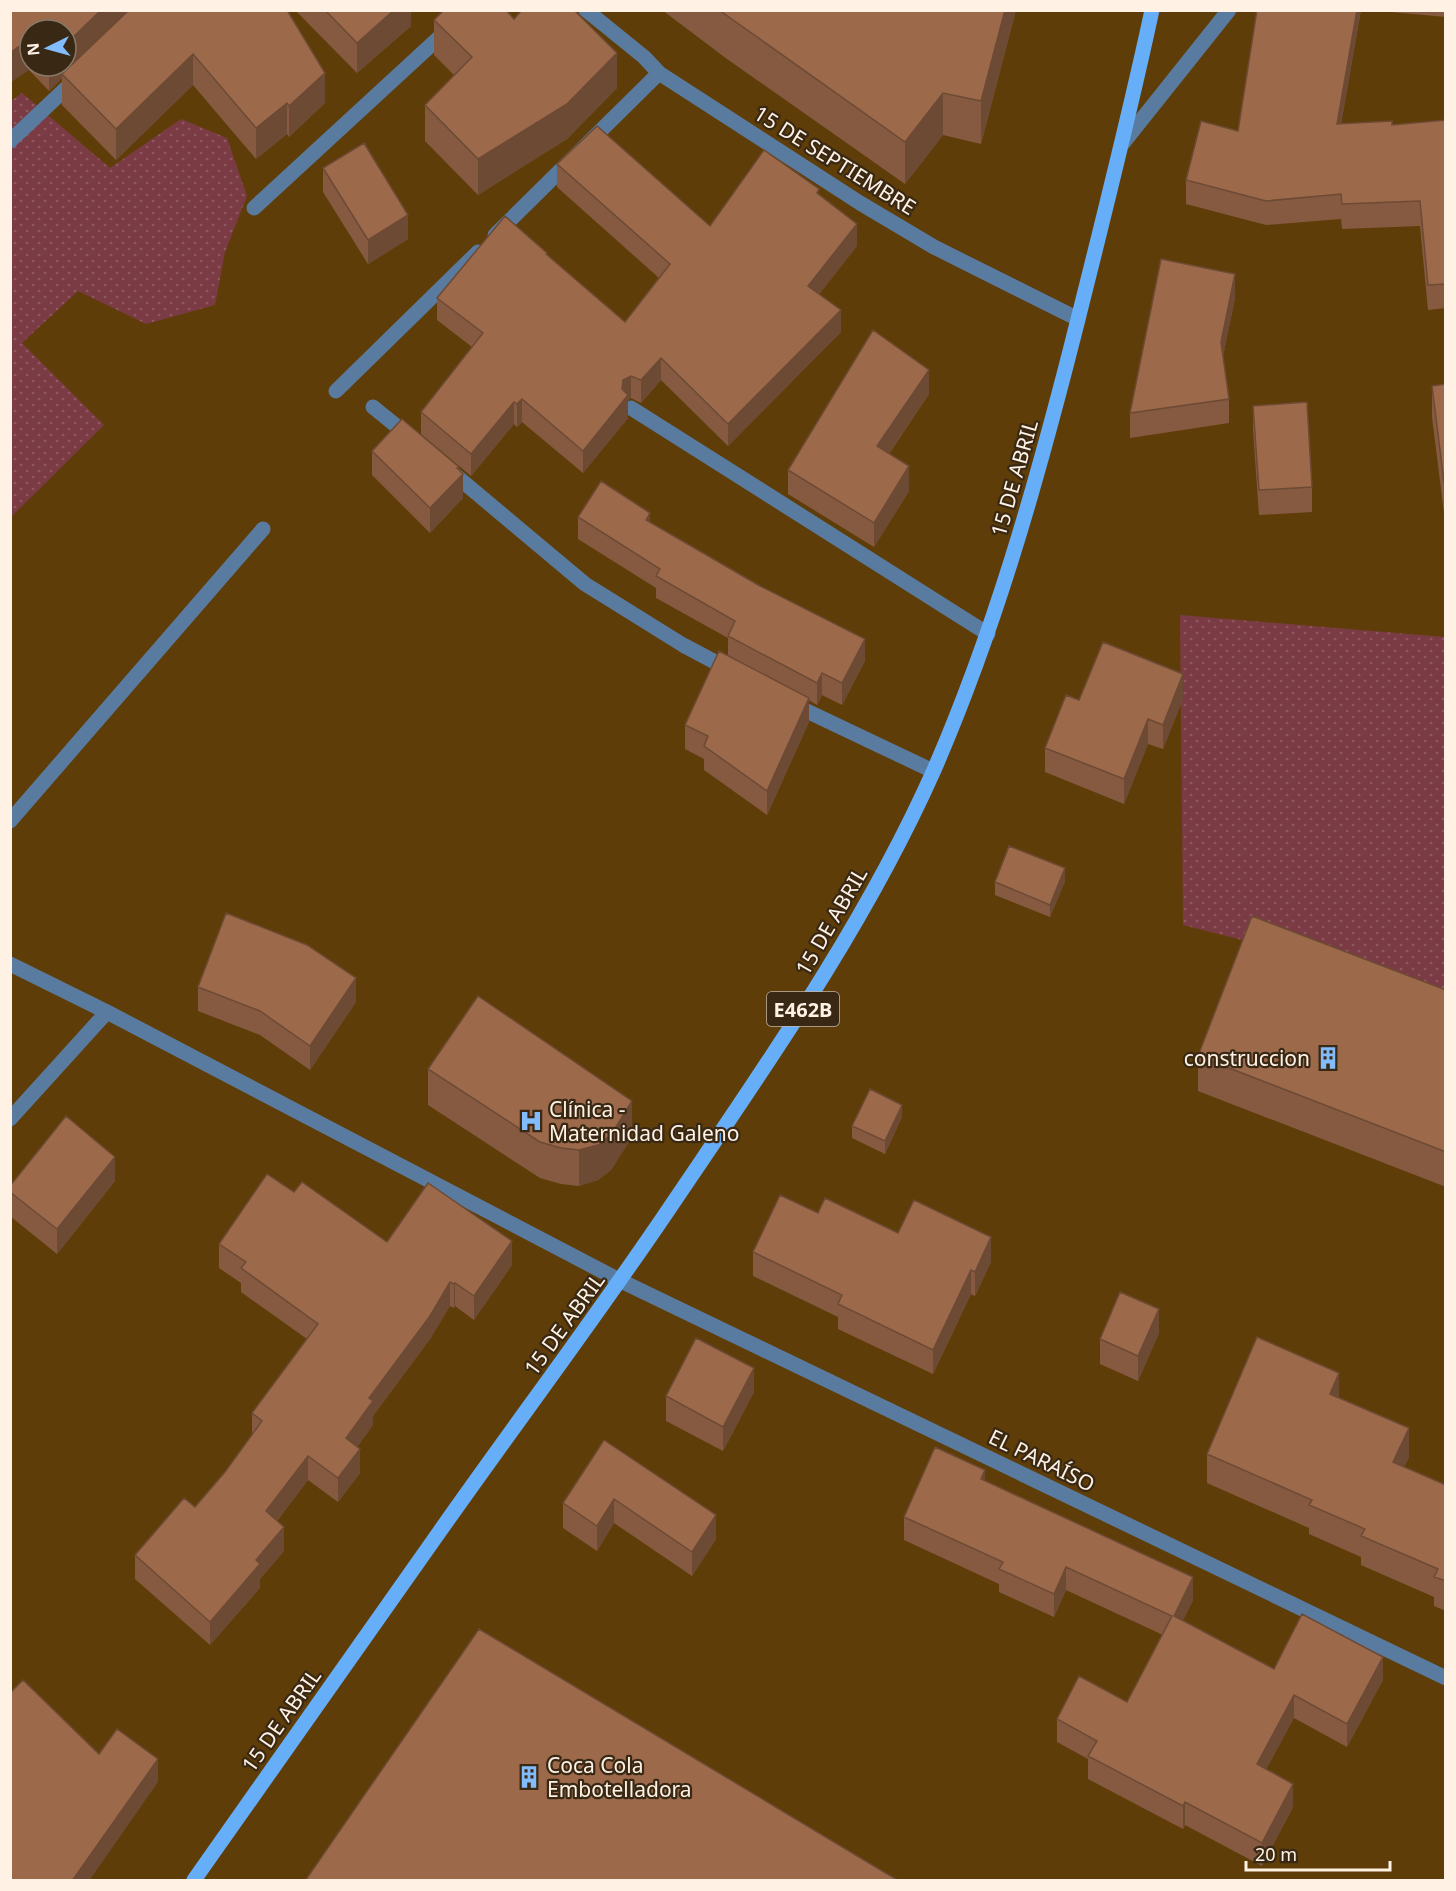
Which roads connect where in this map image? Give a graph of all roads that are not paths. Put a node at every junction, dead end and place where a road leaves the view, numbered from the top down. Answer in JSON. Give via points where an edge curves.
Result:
{"nodes":[{"id":1,"x":469,"y":10,"type":"edge"},
{"id":2,"x":586,"y":10,"type":"edge"},
{"id":3,"x":1152,"y":10,"type":"edge"},
{"id":4,"x":1229,"y":10,"type":"edge"},
{"id":5,"x":88,"y":68,"type":"edge"},
{"id":6,"x":659,"y":73,"type":"junction"},
{"id":7,"x":10,"y":141,"type":"edge"},
{"id":8,"x":1123,"y":143,"type":"junction"},
{"id":9,"x":254,"y":208,"type":"dead end"},
{"id":10,"x":1078,"y":319,"type":"junction"},
{"id":11,"x":336,"y":391,"type":"dead end"},
{"id":12,"x":373,"y":407,"type":"dead end"},
{"id":13,"x":631,"y":408,"type":"dead end"},
{"id":14,"x":417,"y":444,"type":"edge"},
{"id":15,"x":435,"y":458,"type":"edge"},
{"id":16,"x":263,"y":530,"type":"dead end"},
{"id":17,"x":988,"y":634,"type":"junction"},
{"id":18,"x":746,"y":679,"type":"edge"},
{"id":19,"x":778,"y":696,"type":"edge"},
{"id":20,"x":933,"y":771,"type":"junction"},
{"id":21,"x":10,"y":821,"type":"edge"},
{"id":22,"x":10,"y":964,"type":"edge"},
{"id":23,"x":107,"y":1012,"type":"junction"},
{"id":24,"x":10,"y":1119,"type":"edge"},
{"id":25,"x":621,"y":1281,"type":"junction"},
{"id":26,"x":1446,"y":1678,"type":"edge"},
{"id":27,"x":194,"y":1881,"type":"edge"}],
"edges":[{"from":1,"to":9,"type":"street"},
{"from":2,"to":6,"type":"street","name":"15 DE SEPTIEMBRE"},
{"from":3,"to":8,"type":"main road","name":"15 DE ABRIL","number":"E462B"},
{"from":4,"to":8,"type":"street"},
{"from":5,"to":7,"type":"street"},
{"from":6,"to":10,"type":"street","name":"15 DE SEPTIEMBRE","via":[[934,247]]},
{"from":6,"to":11,"type":"street"},
{"from":8,"to":10,"type":"main road","name":"15 DE ABRIL","number":"E462B"},
{"from":10,"to":17,"type":"main road","name":"15 DE ABRIL","number":"E462B","via":[[1040,464]]},
{"from":12,"to":14,"type":"street"},
{"from":13,"to":17,"type":"street"},
{"from":15,"to":18,"type":"street","via":[[585,584]]},
{"from":16,"to":21,"type":"street"},
{"from":17,"to":20,"type":"main road","name":"15 DE ABRIL","number":"E462B"},
{"from":19,"to":20,"type":"street"},
{"from":20,"to":25,"type":"main road","name":"15 DE ABRIL","number":"E462B","via":[[872,895],[816,989]]},
{"from":22,"to":23,"type":"street","name":"EL PARAÍSO"},
{"from":23,"to":24,"type":"street"},
{"from":23,"to":25,"type":"street","name":"EL PARAÍSO"},
{"from":25,"to":26,"type":"street","name":"EL PARAÍSO"},
{"from":25,"to":27,"type":"main road","name":"15 DE ABRIL","number":"E462B","via":[[442,1527]]}]}
